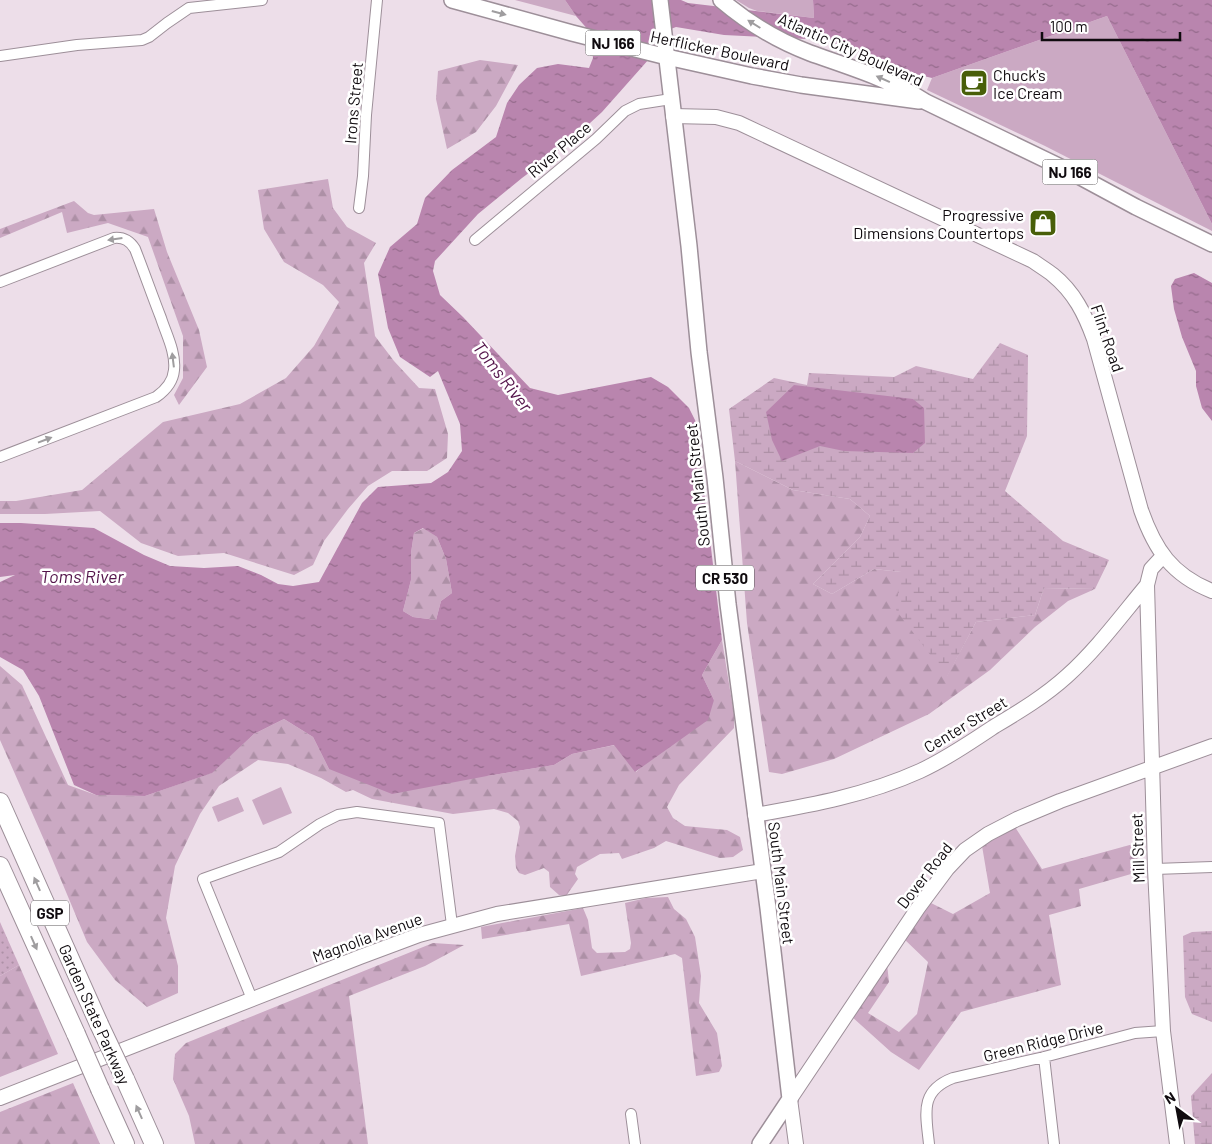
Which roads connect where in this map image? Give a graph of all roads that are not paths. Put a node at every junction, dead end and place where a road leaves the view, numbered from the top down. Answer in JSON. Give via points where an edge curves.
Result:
{"nodes":[{"id":1,"x":262,"y":0,"type":"edge"},
{"id":2,"x":377,"y":0,"type":"edge"},
{"id":3,"x":452,"y":0,"type":"edge"},
{"id":4,"x":660,"y":0,"type":"edge"},
{"id":5,"x":721,"y":0,"type":"edge"},
{"id":6,"x":185,"y":5,"type":"edge"},
{"id":7,"x":660,"y":55,"type":"junction"},
{"id":8,"x":0,"y":56,"type":"edge"},
{"id":9,"x":671,"y":99,"type":"junction"},
{"id":10,"x":926,"y":102,"type":"junction"},
{"id":11,"x":673,"y":116,"type":"junction"},
{"id":12,"x":359,"y":208,"type":"dead end"},
{"id":13,"x":474,"y":240,"type":"dead end"},
{"id":14,"x":1212,"y":244,"type":"edge"},
{"id":15,"x":0,"y":282,"type":"edge"},
{"id":16,"x":0,"y":457,"type":"edge"},
{"id":17,"x":1163,"y":556,"type":"junction"},
{"id":18,"x":1147,"y":585,"type":"junction"},
{"id":19,"x":1212,"y":591,"type":"edge"},
{"id":20,"x":1212,"y":746,"type":"edge"},
{"id":21,"x":1152,"y":767,"type":"junction"},
{"id":22,"x":0,"y":802,"type":"edge"},
{"id":23,"x":755,"y":815,"type":"junction"},
{"id":24,"x":0,"y":866,"type":"edge"},
{"id":25,"x":1212,"y":867,"type":"edge"},
{"id":26,"x":1155,"y":869,"type":"junction"},
{"id":27,"x":763,"y":871,"type":"junction"},
{"id":28,"x":452,"y":925,"type":"junction"},
{"id":29,"x":252,"y":999,"type":"junction"},
{"id":30,"x":1163,"y":1030,"type":"junction"},
{"id":31,"x":1044,"y":1056,"type":"junction"},
{"id":32,"x":0,"y":1098,"type":"edge"},
{"id":33,"x":790,"y":1099,"type":"junction"},
{"id":34,"x":631,"y":1114,"type":"dead end"},
{"id":35,"x":125,"y":1144,"type":"edge"},
{"id":36,"x":154,"y":1144,"type":"edge"},
{"id":37,"x":635,"y":1144,"type":"edge"},
{"id":38,"x":760,"y":1144,"type":"edge"},
{"id":39,"x":796,"y":1144,"type":"edge"},
{"id":40,"x":929,"y":1144,"type":"edge"},
{"id":41,"x":1054,"y":1144,"type":"edge"},
{"id":42,"x":1177,"y":1144,"type":"edge"}],
"edges":[{"from":1,"to":6,"type":"street","via":[[189,8]]},
{"from":2,"to":12,"type":"street","name":"Irons Street"},
{"from":3,"to":7,"type":"main road","name":"Herflicker Boulevard","number":"NJ 166","one_way":true},
{"from":4,"to":7,"type":"main road","name":"South Main Street","number":"CR 530","via":[[664,40]]},
{"from":10,"to":5,"type":"main road","name":"Atlantic City Boulevard","number":"NJ 166","one_way":true,"via":[[867,72],[789,43],[748,21]]},
{"from":6,"to":8,"type":"street","via":[[167,23],[142,40]]},
{"from":7,"to":9,"type":"main road","name":"South Main Street","number":"CR 530"},
{"from":7,"to":10,"type":"main road","name":"Herflicker Boulevard","number":"NJ 166","via":[[801,85]]},
{"from":9,"to":11,"type":"main road","name":"South Main Street","number":"CR 530"},
{"from":9,"to":13,"type":"street","name":"River Place","via":[[639,104],[625,111]]},
{"from":10,"to":14,"type":"main road","name":"Atlantic City Boulevard","number":"NJ 166"},
{"from":11,"to":17,"type":"street","name":"Flint Road","via":[[716,117],[739,123],[1033,261],[1052,274],[1075,299],[1089,325],[1141,510]]},
{"from":11,"to":23,"type":"main road","name":"South Main Street","number":"CR 530"},
{"from":16,"to":15,"type":"street","one_way":true,"via":[[156,397],[172,380],[175,367],[171,347],[135,249],[124,238],[97,244]]},
{"from":17,"to":18,"type":"street","name":"Mill Street","via":[[1151,569]]},
{"from":17,"to":19,"type":"street","name":"Flint Road","via":[[1183,576]]},
{"from":18,"to":21,"type":"street","name":"Mill Street"},
{"from":18,"to":23,"type":"street","name":"Center Street","via":[[1067,676],[1037,700],[961,748],[922,770],[887,784],[809,806]]},
{"from":20,"to":21,"type":"street","name":"Dover Road"},
{"from":21,"to":26,"type":"street","name":"Mill Street"},
{"from":21,"to":33,"type":"street","name":"Dover Road","via":[[1017,819],[965,850],[918,908]]},
{"from":36,"to":22,"type":"highway","name":"Garden State Parkway","number":"GSP","one_way":true,"bridge":true},
{"from":23,"to":27,"type":"main road","name":"South Main Street","number":"CR 530"},
{"from":24,"to":35,"type":"highway","name":"Garden State Parkway","number":"GSP","one_way":true,"bridge":true},
{"from":25,"to":26,"type":"street"},
{"from":26,"to":30,"type":"street","name":"Mill Street"},
{"from":27,"to":28,"type":"street","name":"Magnolia Avenue","via":[[497,914]]},
{"from":27,"to":33,"type":"main road","name":"South Main Street","number":"CR 530"},
{"from":28,"to":29,"type":"street","name":"Magnolia Avenue"},
{"from":28,"to":29,"type":"street","via":[[438,823],[357,812],[338,815],[279,852],[202,879]]},
{"from":29,"to":32,"type":"street","name":"Magnolia Avenue"},
{"from":30,"to":31,"type":"street","name":"Green Ridge Drive","via":[[1135,1033]]},
{"from":30,"to":42,"type":"street","name":"Mill Street"},
{"from":31,"to":40,"type":"street","name":"Green Ridge Drive","via":[[953,1078],[939,1085],[926,1104]]},
{"from":31,"to":41,"type":"street"},
{"from":33,"to":38,"type":"main road","name":"Dover Road"},
{"from":33,"to":39,"type":"street","name":"South Main Street"},
{"from":34,"to":37,"type":"street"}]}
